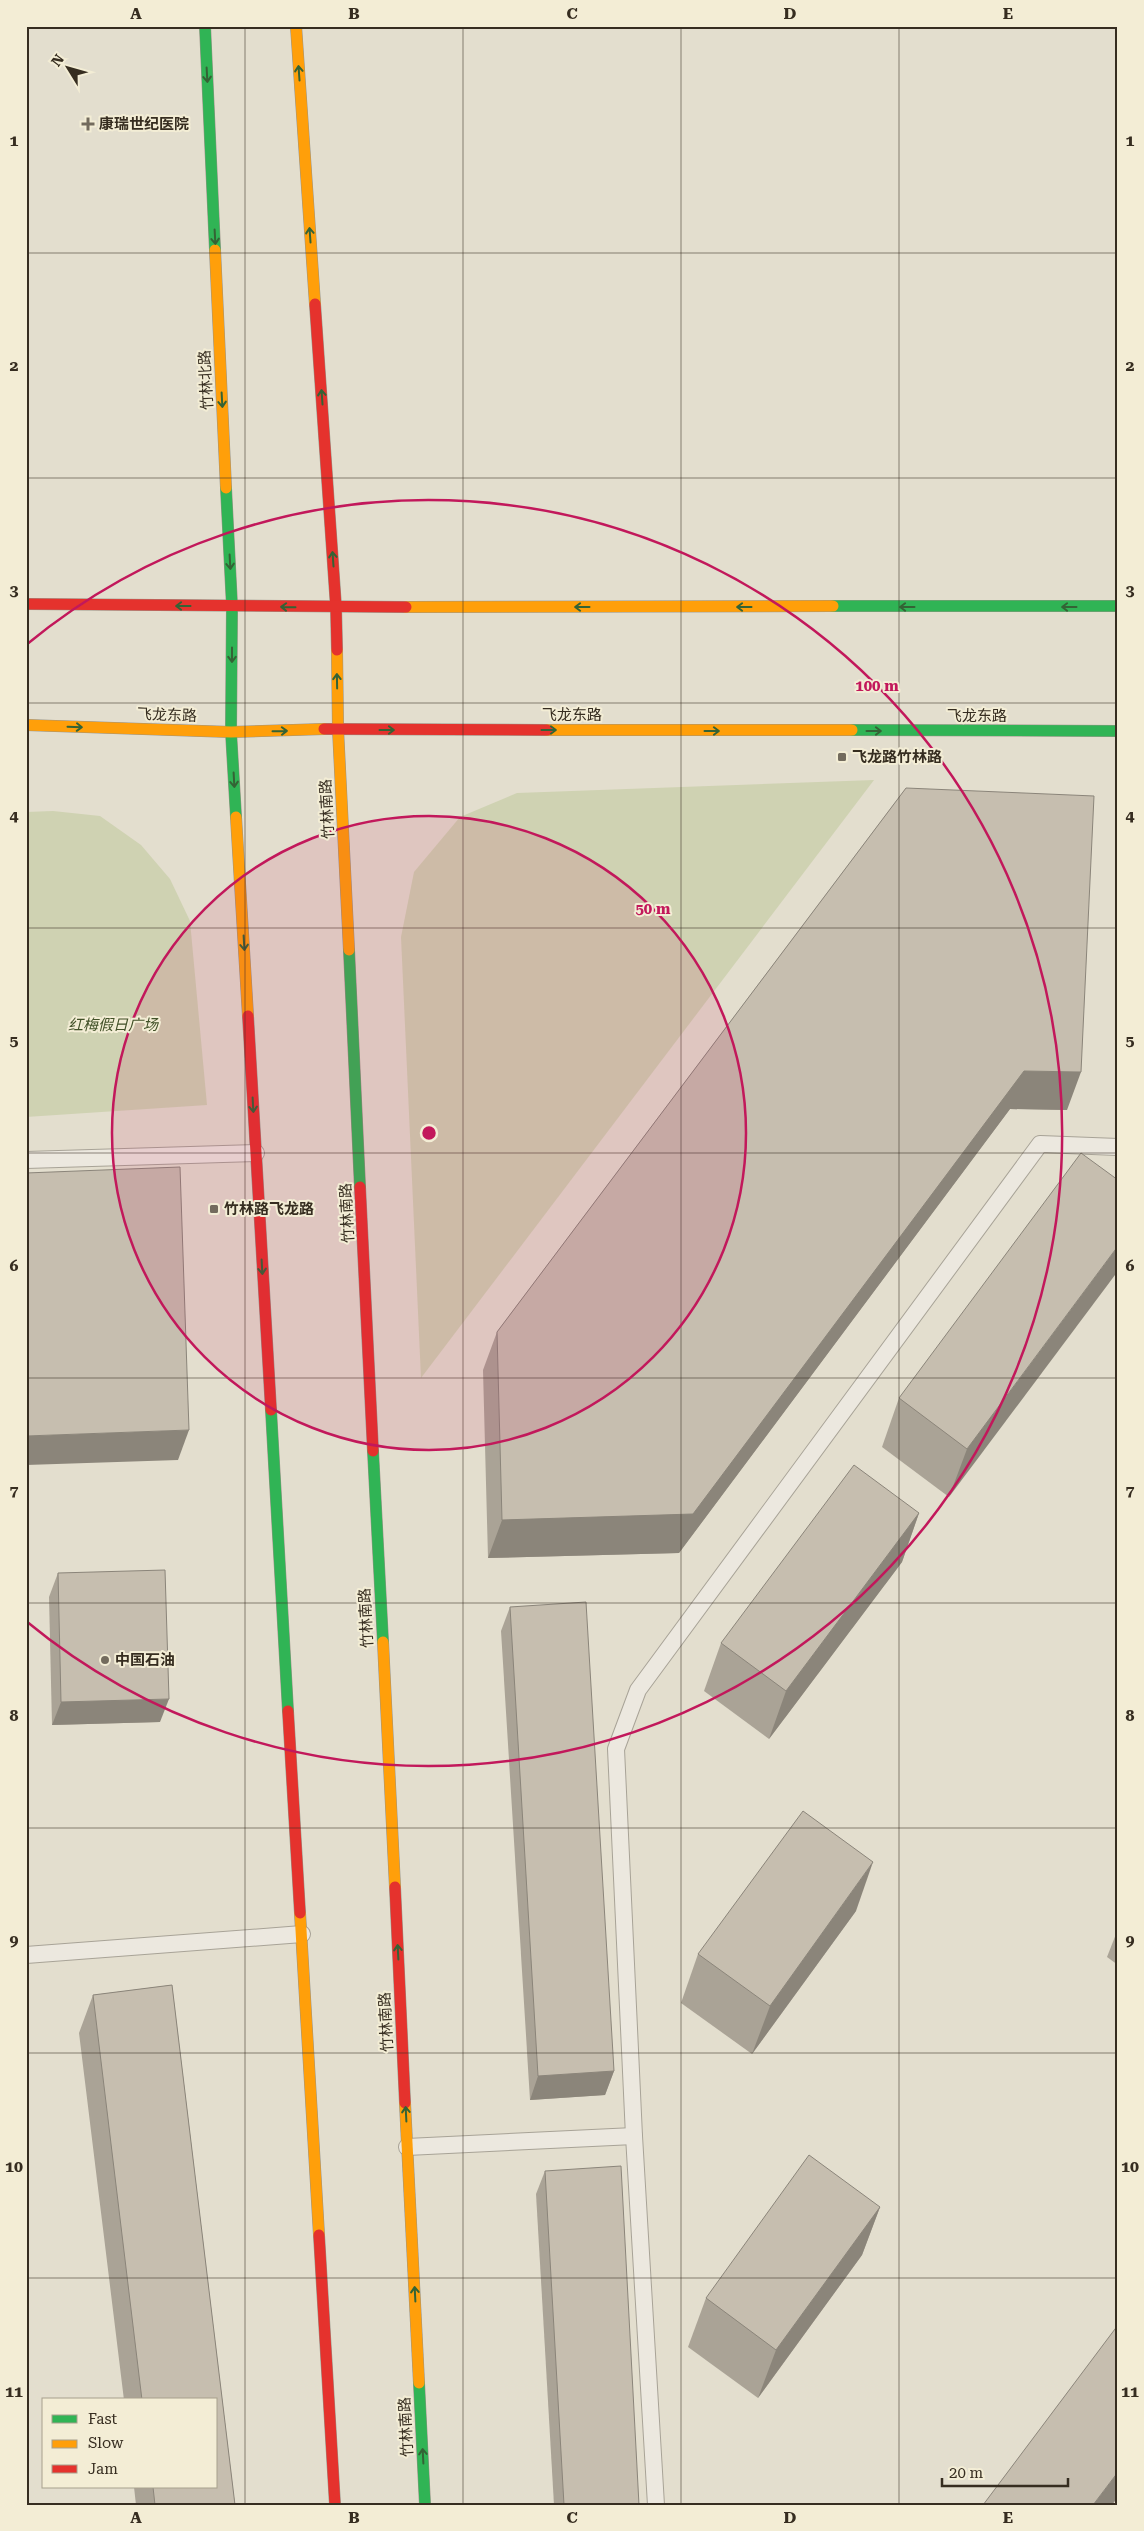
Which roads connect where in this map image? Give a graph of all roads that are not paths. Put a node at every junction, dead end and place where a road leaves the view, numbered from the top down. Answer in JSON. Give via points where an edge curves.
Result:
{"nodes":[{"id":1,"x":205,"y":26,"type":"edge"},
{"id":2,"x":296,"y":26,"type":"edge"},
{"id":3,"x":26,"y":604,"type":"edge"},
{"id":4,"x":232,"y":606,"type":"junction"},
{"id":5,"x":1118,"y":606,"type":"edge"},
{"id":6,"x":336,"y":608,"type":"junction"},
{"id":7,"x":26,"y":725,"type":"edge"},
{"id":8,"x":338,"y":729,"type":"junction"},
{"id":9,"x":231,"y":732,"type":"junction"},
{"id":10,"x":1118,"y":732,"type":"edge"},
{"id":11,"x":1118,"y":1147,"type":"edge"},
{"id":12,"x":256,"y":1153,"type":"junction"},
{"id":13,"x":26,"y":1160,"type":"edge"},
{"id":14,"x":302,"y":1934,"type":"junction"},
{"id":15,"x":26,"y":1955,"type":"edge"},
{"id":16,"x":634,"y":2136,"type":"junction"},
{"id":17,"x":407,"y":2147,"type":"junction"},
{"id":18,"x":335,"y":2505,"type":"edge"},
{"id":19,"x":425,"y":2505,"type":"edge"},
{"id":20,"x":656,"y":2505,"type":"edge"}],
"edges":[{"from":1,"to":4,"type":"main road","name":"竹林北路","one_way":true},
{"from":6,"to":2,"type":"main road","one_way":true},
{"from":4,"to":3,"type":"main road","one_way":true},
{"from":6,"to":4,"type":"main road","one_way":true},
{"from":4,"to":9,"type":"main road","name":"竹林北路","one_way":true},
{"from":5,"to":6,"type":"main road","one_way":true},
{"from":8,"to":6,"type":"main road","one_way":true},
{"from":7,"to":9,"type":"main road","name":"飞龙东路","one_way":true},
{"from":9,"to":8,"type":"main road","name":"飞龙东路","one_way":true},
{"from":8,"to":10,"type":"main road","name":"飞龙东路","one_way":true},
{"from":17,"to":8,"type":"main road","name":"竹林南路","one_way":true},
{"from":9,"to":12,"type":"main road","one_way":true},
{"from":11,"to":16,"type":"lane","via":[[1040,1144],[638,1690],[616,1749]]},
{"from":12,"to":13,"type":"lane"},
{"from":12,"to":14,"type":"main road","one_way":true},
{"from":14,"to":15,"type":"lane"},
{"from":14,"to":18,"type":"main road"},
{"from":16,"to":17,"type":"lane"},
{"from":16,"to":20,"type":"lane"},
{"from":19,"to":17,"type":"main road","name":"竹林南路","one_way":true}]}
